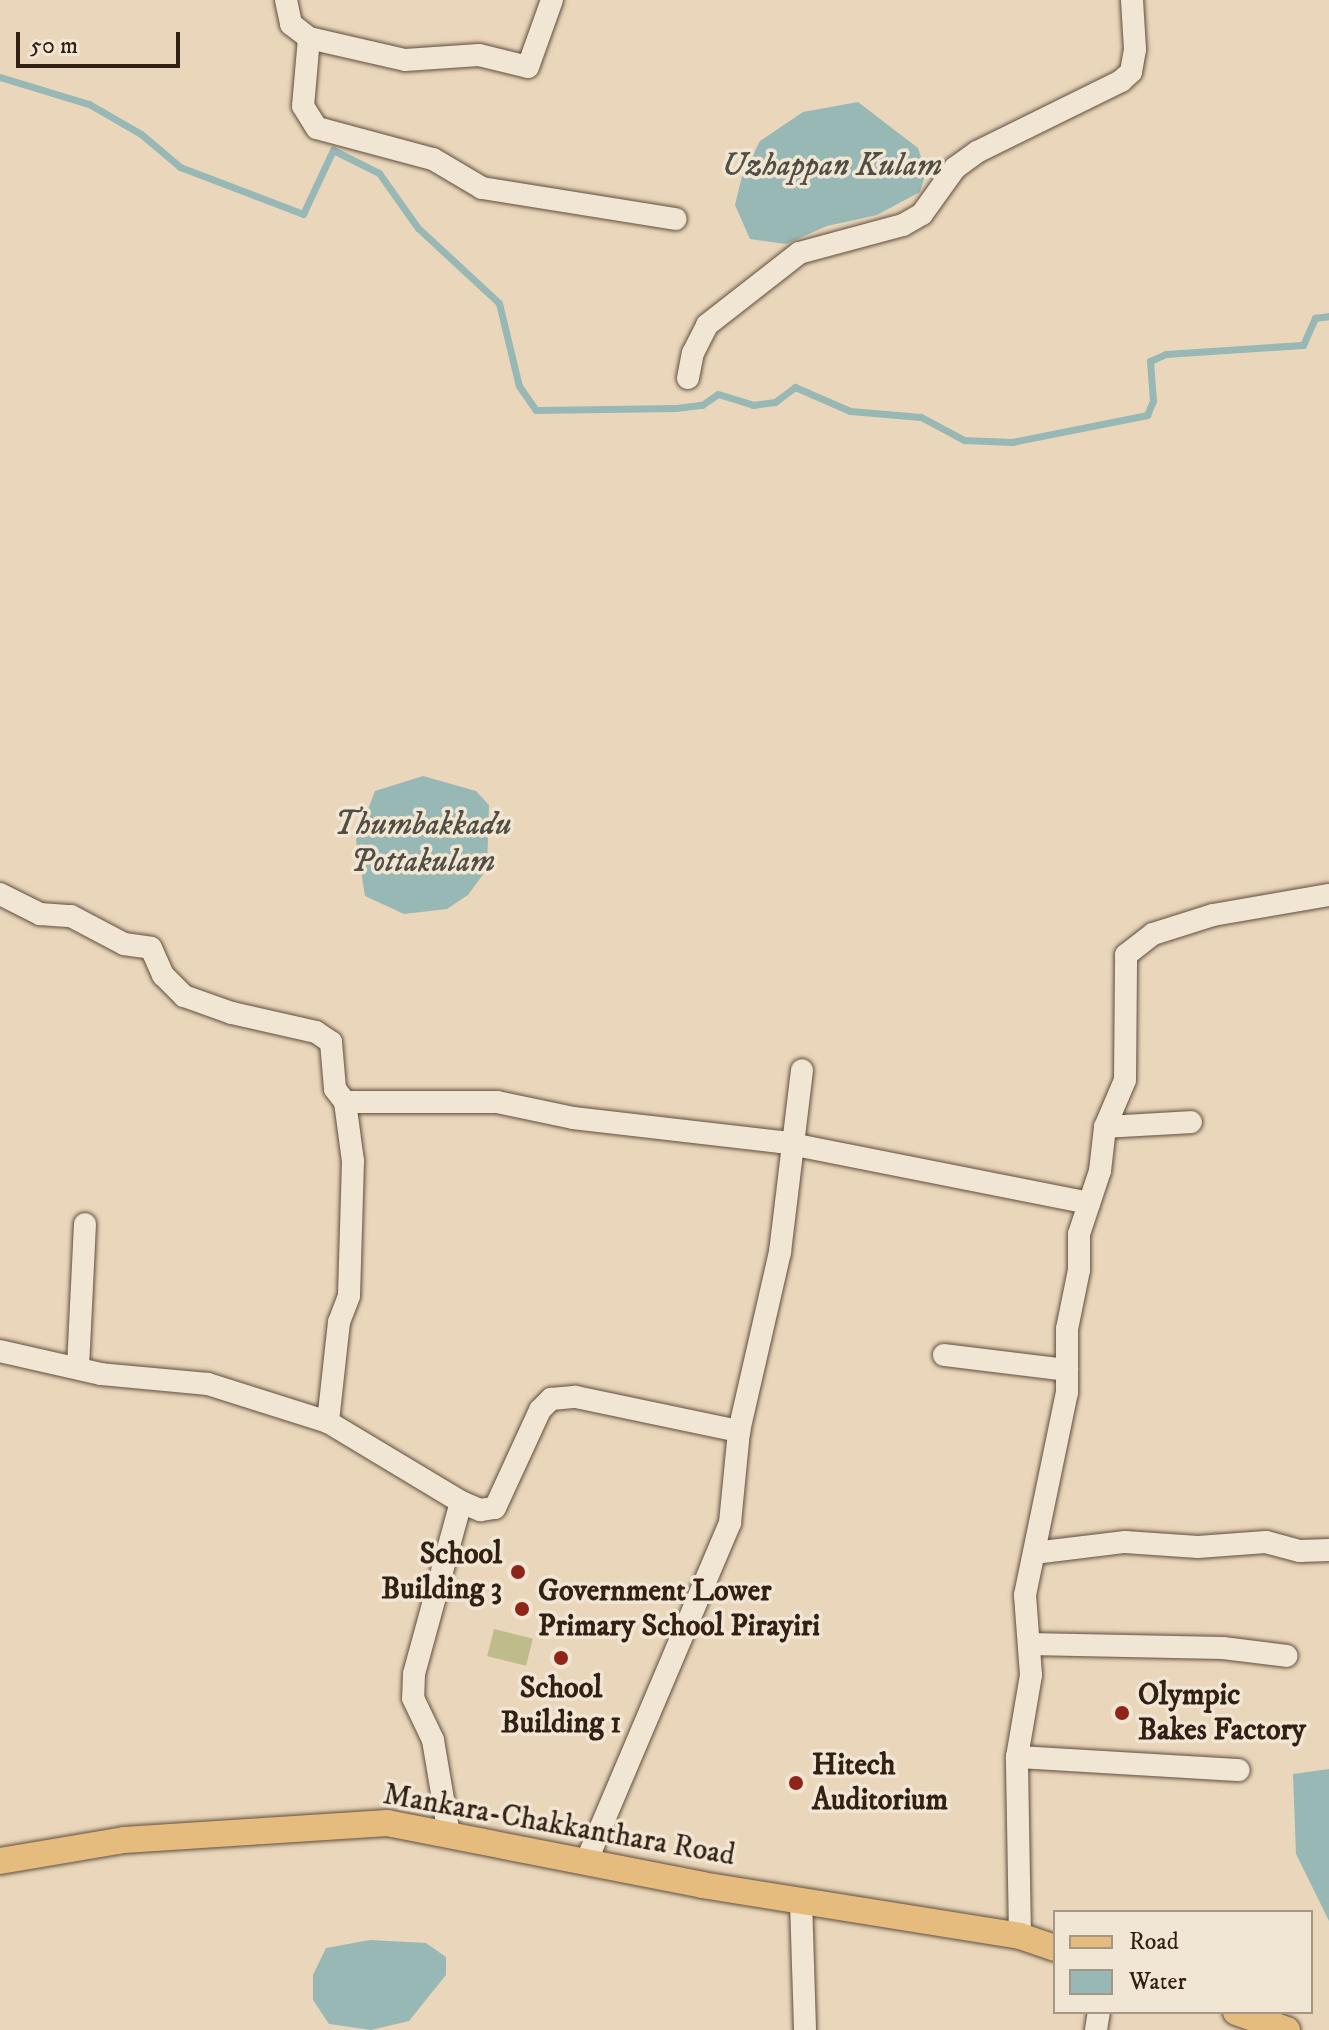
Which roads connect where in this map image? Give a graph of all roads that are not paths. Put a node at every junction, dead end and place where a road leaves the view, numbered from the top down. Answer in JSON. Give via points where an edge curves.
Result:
{"nodes":[{"id":1,"x":286,"y":0,"type":"edge"},
{"id":2,"x":552,"y":0,"type":"edge"},
{"id":3,"x":1132,"y":0,"type":"edge"},
{"id":4,"x":309,"y":38,"type":"junction"},
{"id":5,"x":676,"y":219,"type":"dead end"},
{"id":6,"x":688,"y":378,"type":"dead end"},
{"id":7,"x":0,"y":894,"type":"edge"},
{"id":8,"x":1329,"y":895,"type":"edge"},
{"id":9,"x":802,"y":1070,"type":"dead end"},
{"id":10,"x":345,"y":1102,"type":"junction"},
{"id":11,"x":1191,"y":1122,"type":"dead end"},
{"id":12,"x":1105,"y":1127,"type":"junction"},
{"id":13,"x":796,"y":1145,"type":"junction"},
{"id":14,"x":1089,"y":1203,"type":"junction"},
{"id":15,"x":85,"y":1224,"type":"dead end"},
{"id":16,"x":0,"y":1351,"type":"edge"},
{"id":17,"x":944,"y":1355,"type":"dead end"},
{"id":18,"x":78,"y":1367,"type":"junction"},
{"id":19,"x":1067,"y":1370,"type":"junction"},
{"id":20,"x":328,"y":1422,"type":"junction"},
{"id":21,"x":739,"y":1431,"type":"junction"},
{"id":22,"x":461,"y":1502,"type":"junction"},
{"id":23,"x":1329,"y":1550,"type":"edge"},
{"id":24,"x":1034,"y":1553,"type":"junction"},
{"id":25,"x":1029,"y":1644,"type":"junction"},
{"id":26,"x":1287,"y":1656,"type":"dead end"},
{"id":27,"x":1017,"y":1757,"type":"junction"},
{"id":28,"x":1239,"y":1770,"type":"dead end"},
{"id":29,"x":449,"y":1835,"type":"junction"},
{"id":30,"x":0,"y":1861,"type":"edge"},
{"id":31,"x":586,"y":1862,"type":"junction"},
{"id":32,"x":801,"y":1901,"type":"junction"},
{"id":33,"x":1020,"y":1936,"type":"junction"},
{"id":34,"x":1053,"y":1947,"type":"edge"},
{"id":35,"x":1242,"y":2014,"type":"edge"},
{"id":36,"x":805,"y":2030,"type":"edge"},
{"id":37,"x":1287,"y":2030,"type":"edge"}],
"edges":[{"from":1,"to":4,"type":"street","via":[[291,24]]},
{"from":2,"to":4,"type":"street","via":[[528,67],[479,55],[405,60]]},
{"from":3,"to":6,"type":"street","via":[[1135,49],[1131,72],[1121,81],[977,152],[949,175],[922,214],[903,225],[799,253],[707,325]]},
{"from":4,"to":5,"type":"street","via":[[303,106],[317,128],[433,159],[482,188]]},
{"from":7,"to":10,"type":"street","via":[[40,914],[71,916],[124,944],[151,948],[163,975],[184,996],[316,1032],[331,1042],[335,1089]]},
{"from":8,"to":12,"type":"street","via":[[1213,915],[1153,934],[1126,955],[1125,1080]]},
{"from":9,"to":13,"type":"street"},
{"from":10,"to":13,"type":"street","via":[[497,1102],[573,1118]]},
{"from":10,"to":20,"type":"street","via":[[353,1161],[352,1256]]},
{"from":11,"to":12,"type":"street"},
{"from":12,"to":14,"type":"street"},
{"from":13,"to":14,"type":"street"},
{"from":13,"to":21,"type":"street","via":[[780,1252]]},
{"from":14,"to":19,"type":"street","via":[[1079,1234]]},
{"from":15,"to":18,"type":"street"},
{"from":16,"to":18,"type":"street"},
{"from":17,"to":19,"type":"street"},
{"from":18,"to":20,"type":"street","via":[[171,1384],[208,1384]]},
{"from":19,"to":24,"type":"street","via":[[1067,1393]]},
{"from":20,"to":22,"type":"street"},
{"from":21,"to":22,"type":"street","via":[[576,1397],[551,1399],[540,1410],[495,1508],[480,1510]]},
{"from":21,"to":31,"type":"street","via":[[730,1523]]},
{"from":22,"to":29,"type":"street","via":[[414,1674],[413,1698],[433,1740]]},
{"from":23,"to":24,"type":"street","via":[[1300,1551],[1266,1542],[1198,1547],[1125,1542]]},
{"from":24,"to":25,"type":"street","via":[[1025,1595]]},
{"from":25,"to":26,"type":"street","via":[[1223,1648]]},
{"from":25,"to":27,"type":"street","via":[[1031,1675]]},
{"from":27,"to":28,"type":"street"},
{"from":27,"to":33,"type":"street"},
{"from":29,"to":30,"type":"main road","name":"Mankara-Chakkanthara Road","via":[[387,1823],[124,1840]]},
{"from":29,"to":31,"type":"main road","name":"Mankara-Chakkanthara Road"},
{"from":31,"to":32,"type":"main road","name":"Mankara-Chakkanthara Road"},
{"from":32,"to":33,"type":"main road","name":"Mankara-Chakkanthara Road"},
{"from":32,"to":36,"type":"street"},
{"from":33,"to":34,"type":"main road","name":"Mankara-Chakkanthara Road"},
{"from":35,"to":37,"type":"main road"}]}
